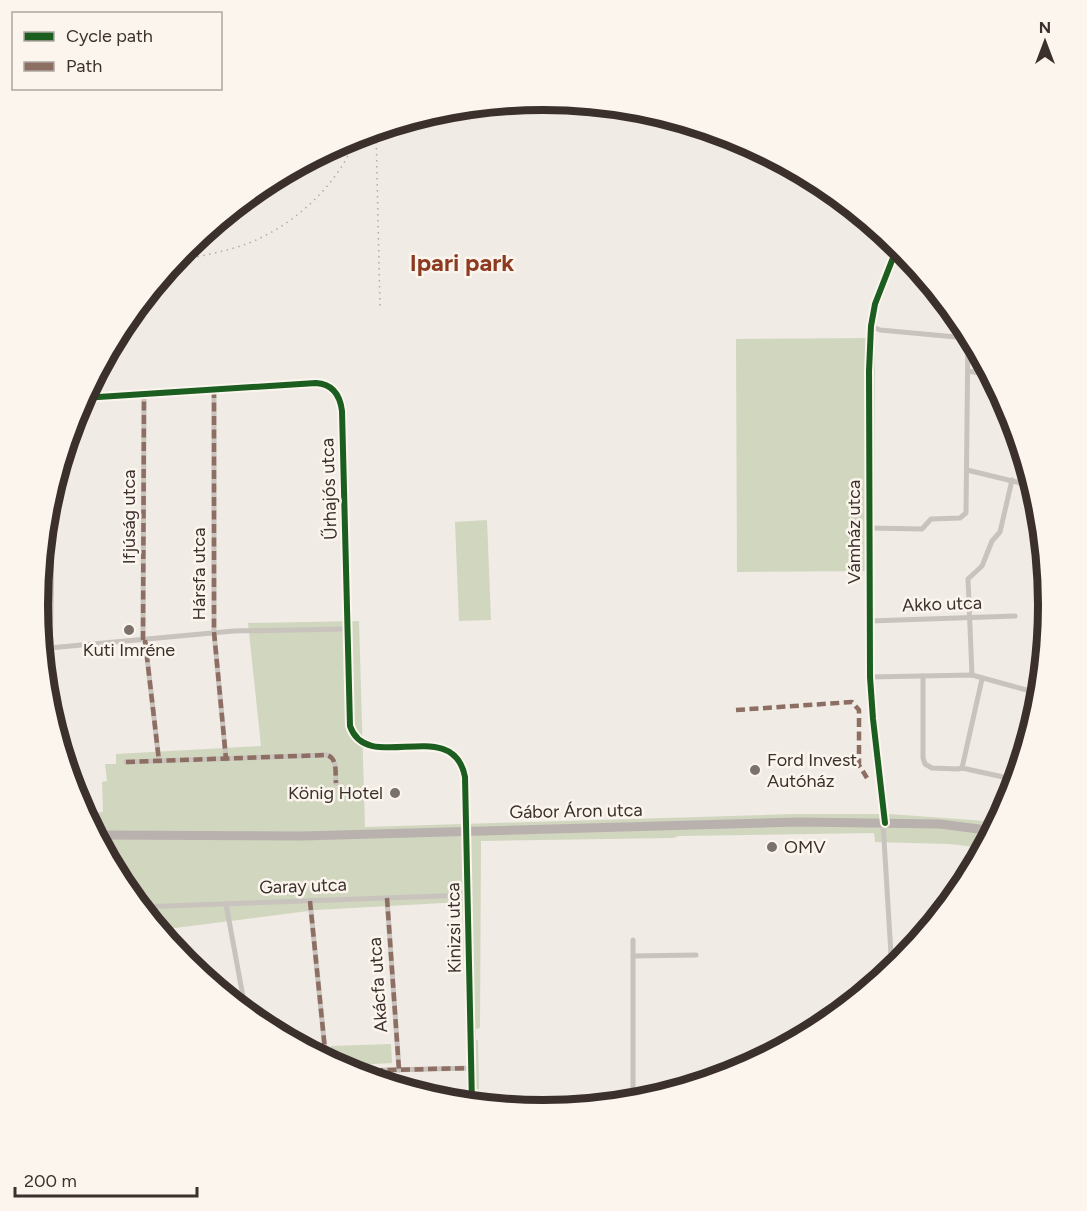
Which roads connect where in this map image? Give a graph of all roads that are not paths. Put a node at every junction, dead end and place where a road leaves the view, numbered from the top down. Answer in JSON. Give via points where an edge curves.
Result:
{"nodes":[{"id":1,"x":894,"y":255,"type":"edge"},
{"id":2,"x":871,"y":326,"type":"junction"},
{"id":3,"x":957,"y":334,"type":"edge"},
{"id":4,"x":967,"y":349,"type":"edge"},
{"id":5,"x":968,"y":371,"type":"junction"},
{"id":6,"x":981,"y":373,"type":"edge"},
{"id":7,"x":214,"y":389,"type":"junction"},
{"id":8,"x":144,"y":394,"type":"junction"},
{"id":9,"x":94,"y":397,"type":"edge"},
{"id":10,"x":967,"y":470,"type":"junction"},
{"id":11,"x":1012,"y":480,"type":"junction"},
{"id":12,"x":1023,"y":483,"type":"edge"},
{"id":13,"x":869,"y":528,"type":"junction"},
{"id":14,"x":51,"y":556,"type":"edge"},
{"id":15,"x":1015,"y":616,"type":"dead end"},
{"id":16,"x":970,"y":618,"type":"junction"},
{"id":17,"x":870,"y":621,"type":"junction"},
{"id":18,"x":347,"y":629,"type":"junction"},
{"id":19,"x":214,"y":632,"type":"junction"},
{"id":20,"x":144,"y":640,"type":"junction"},
{"id":21,"x":50,"y":648,"type":"joint"},
{"id":22,"x":972,"y":675,"type":"junction"},
{"id":23,"x":922,"y":676,"type":"junction"},
{"id":24,"x":870,"y":677,"type":"junction"},
{"id":25,"x":982,"y":679,"type":"junction"},
{"id":26,"x":1031,"y":691,"type":"edge"},
{"id":27,"x":454,"y":754,"type":"joint"},
{"id":28,"x":226,"y":759,"type":"junction"},
{"id":29,"x":159,"y":761,"type":"junction"},
{"id":30,"x":126,"y":762,"type":"dead end"},
{"id":31,"x":962,"y":768,"type":"junction"},
{"id":32,"x":1008,"y":778,"type":"edge"},
{"id":33,"x":336,"y":783,"type":"dead end"},
{"id":34,"x":884,"y":823,"type":"junction"},
{"id":35,"x":468,"y":830,"type":"junction"},
{"id":36,"x":985,"y":830,"type":"edge"},
{"id":37,"x":105,"y":835,"type":"edge"},
{"id":38,"x":158,"y":837,"type":"junction"},
{"id":39,"x":107,"y":840,"type":"edge"},
{"id":40,"x":468,"y":895,"type":"junction"},
{"id":41,"x":387,"y":898,"type":"junction"},
{"id":42,"x":310,"y":901,"type":"junction"},
{"id":43,"x":226,"y":904,"type":"junction"},
{"id":44,"x":149,"y":906,"type":"edge"},
{"id":45,"x":633,"y":940,"type":"dead end"},
{"id":46,"x":891,"y":953,"type":"junction"},
{"id":47,"x":897,"y":953,"type":"edge"},
{"id":48,"x":696,"y":955,"type":"dead end"},
{"id":49,"x":633,"y":956,"type":"junction"},
{"id":50,"x":891,"y":958,"type":"edge"},
{"id":51,"x":244,"y":1000,"type":"edge"},
{"id":52,"x":326,"y":1051,"type":"edge"},
{"id":53,"x":473,"y":1068,"type":"junction"},
{"id":54,"x":373,"y":1070,"type":"edge"},
{"id":55,"x":399,"y":1070,"type":"junction"},
{"id":56,"x":633,"y":1092,"type":"edge"},
{"id":57,"x":472,"y":1096,"type":"edge"}],
"edges":[{"from":1,"to":2,"type":"street","name":"Vámház utca","via":[[879,290]]},
{"from":2,"to":3,"type":"street","via":[[880,330]]},
{"from":2,"to":13,"type":"street","name":"Vámház utca"},
{"from":4,"to":5,"type":"street"},
{"from":5,"to":6,"type":"street"},
{"from":5,"to":10,"type":"street"},
{"from":7,"to":8,"type":"street","name":"Űrhajós utca"},
{"from":7,"to":18,"type":"street","name":"Űrhajós utca","via":[[316,383],[329,386],[339,396]]},
{"from":7,"to":19,"type":"street","name":"Hársfa utca"},
{"from":8,"to":9,"type":"street","name":"Űrhajós utca"},
{"from":8,"to":20,"type":"street","name":"Ifjúság utca"},
{"from":10,"to":11,"type":"street"},
{"from":10,"to":13,"type":"street","via":[[967,510],[962,518],[932,519],[921,529]]},
{"from":11,"to":12,"type":"street"},
{"from":11,"to":16,"type":"street","via":[[1000,531],[982,566],[969,578]]},
{"from":13,"to":17,"type":"street","name":"Vámház utca"},
{"from":14,"to":21,"type":"main road"},
{"from":15,"to":16,"type":"street","name":"Akko utca"},
{"from":16,"to":17,"type":"street","name":"Akko utca"},
{"from":16,"to":22,"type":"street"},
{"from":17,"to":24,"type":"street","name":"Vámház utca"},
{"from":18,"to":19,"type":"street"},
{"from":18,"to":27,"type":"street","name":"Űrhajós utca","via":[[348,713],[357,739],[370,745],[436,747]]},
{"from":19,"to":20,"type":"street"},
{"from":19,"to":28,"type":"street","name":"Hársfa utca"},
{"from":20,"to":21,"type":"street"},
{"from":20,"to":29,"type":"street","name":"Ifjúság utca"},
{"from":22,"to":23,"type":"street"},
{"from":22,"to":25,"type":"street"},
{"from":23,"to":24,"type":"street"},
{"from":23,"to":31,"type":"street","via":[[924,762],[932,768]]},
{"from":24,"to":34,"type":"street","name":"Vámház utca"},
{"from":25,"to":26,"type":"street"},
{"from":25,"to":31,"type":"street"},
{"from":27,"to":35,"type":"street","name":"Kinizsi utca","via":[[465,777]]},
{"from":28,"to":29,"type":"street"},
{"from":28,"to":33,"type":"street","via":[[329,756],[335,765]]},
{"from":29,"to":30,"type":"street"},
{"from":31,"to":32,"type":"street"},
{"from":34,"to":35,"type":"main road","name":"Gábor Áron utca"},
{"from":34,"to":36,"type":"main road","name":"Gábor Áron utca"},
{"from":34,"to":46,"type":"street","name":"Vámház utca"},
{"from":35,"to":38,"type":"main road","name":"Gábor Áron utca"},
{"from":35,"to":40,"type":"street","name":"Kinizsi utca"},
{"from":37,"to":38,"type":"main road","name":"Gábor Áron utca"},
{"from":38,"to":39,"type":"main road","name":"Gábor Áron utca"},
{"from":40,"to":41,"type":"street","name":"Garay utca"},
{"from":40,"to":53,"type":"street","name":"Kinizsi utca"},
{"from":41,"to":42,"type":"street","name":"Garay utca"},
{"from":41,"to":55,"type":"street","name":"Akácfa utca"},
{"from":42,"to":43,"type":"street","name":"Garay utca"},
{"from":42,"to":52,"type":"street"},
{"from":43,"to":44,"type":"street","name":"Garay utca"},
{"from":43,"to":51,"type":"street"},
{"from":45,"to":49,"type":"street"},
{"from":46,"to":47,"type":"street"},
{"from":46,"to":50,"type":"street","name":"Vámház utca"},
{"from":48,"to":49,"type":"street"},
{"from":49,"to":56,"type":"street"},
{"from":53,"to":55,"type":"street"},
{"from":53,"to":57,"type":"street","name":"Kinizsi utca"},
{"from":54,"to":55,"type":"street"}]}
